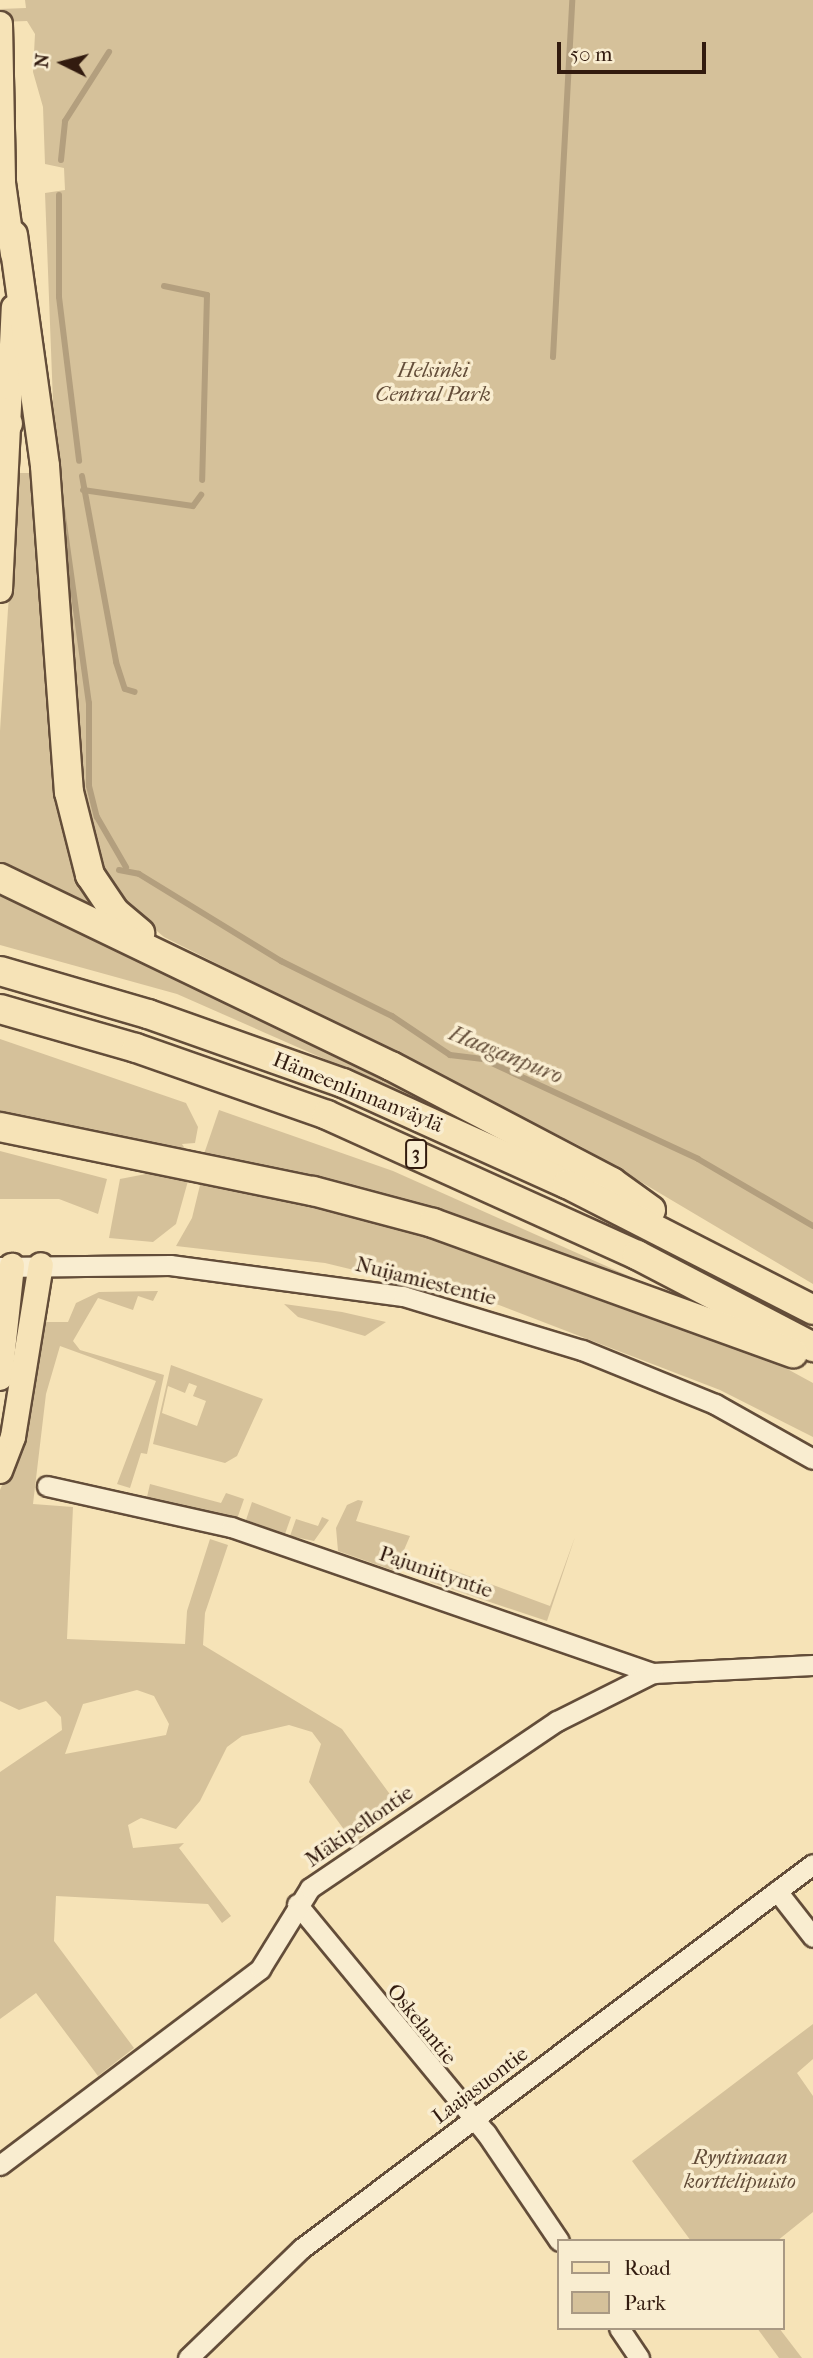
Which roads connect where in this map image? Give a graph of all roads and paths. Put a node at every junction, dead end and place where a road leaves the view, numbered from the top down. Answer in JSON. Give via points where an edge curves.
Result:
{"nodes":[{"id":1,"x":0,"y":24,"type":"edge"},
{"id":2,"x":2,"y":192,"type":"edge"},
{"id":3,"x":13,"y":235,"type":"junction"},
{"id":4,"x":4,"y":417,"type":"edge"},
{"id":5,"x":0,"y":590,"type":"edge"},
{"id":6,"x":0,"y":878,"type":"edge"},
{"id":7,"x":160,"y":951,"type":"junction"},
{"id":8,"x":0,"y":971,"type":"edge"},
{"id":9,"x":0,"y":1009,"type":"edge"},
{"id":10,"x":0,"y":1126,"type":"edge"},
{"id":11,"x":721,"y":1261,"type":"junction"},
{"id":12,"x":41,"y":1265,"type":"junction"},
{"id":13,"x":6,"y":1267,"type":"edge"},
{"id":14,"x":813,"y":1310,"type":"edge"},
{"id":15,"x":813,"y":1347,"type":"edge"},
{"id":16,"x":813,"y":1361,"type":"edge"},
{"id":17,"x":0,"y":1378,"type":"edge"},
{"id":18,"x":813,"y":1459,"type":"edge"},
{"id":19,"x":0,"y":1471,"type":"edge"},
{"id":20,"x":47,"y":1486,"type":"dead end"},
{"id":21,"x":813,"y":1665,"type":"edge"},
{"id":22,"x":653,"y":1673,"type":"junction"},
{"id":23,"x":813,"y":1864,"type":"edge"},
{"id":24,"x":777,"y":1891,"type":"junction"},
{"id":25,"x":298,"y":1904,"type":"junction"},
{"id":26,"x":813,"y":1937,"type":"edge"},
{"id":27,"x":471,"y":2120,"type":"junction"},
{"id":28,"x":0,"y":2165,"type":"edge"},
{"id":29,"x":558,"y":2240,"type":"edge"},
{"id":30,"x":620,"y":2330,"type":"edge"},
{"id":31,"x":188,"y":2358,"type":"edge"},
{"id":32,"x":639,"y":2358,"type":"edge"}],
"edges":[{"from":1,"to":2,"type":"main road"},
{"from":2,"to":3,"type":"main road"},
{"from":3,"to":4,"type":"main road"},
{"from":3,"to":7,"type":"highway","via":[[33,351],[79,842],[115,912]]},
{"from":4,"to":5,"type":"main road"},
{"from":6,"to":7,"type":"highway"},
{"from":7,"to":11,"type":"highway","via":[[612,1182]]},
{"from":8,"to":11,"type":"highway","name":"Hämeenlinnanväylä","number":"3","via":[[148,1014],[343,1083]]},
{"from":9,"to":15,"type":"highway","name":"Hämeenlinnanväylä","number":"3","via":[[136,1048],[327,1115],[637,1255]]},
{"from":10,"to":16,"type":"highway","via":[[313,1191],[433,1223],[526,1251]]},
{"from":11,"to":14,"type":"highway","name":"Hämeenlinnanväylä","number":"3"},
{"from":12,"to":13,"type":"street","name":"Nuijamiestentie"},
{"from":12,"to":18,"type":"street","name":"Nuijamiestentie","via":[[219,1269],[403,1296],[582,1350],[715,1404]]},
{"from":12,"to":19,"type":"main road","via":[[13,1437]]},
{"from":13,"to":17,"type":"main road"},
{"from":20,"to":22,"type":"street","name":"Pajuniityntie","via":[[231,1527]]},
{"from":21,"to":22,"type":"street","name":"Pajuniityntie"},
{"from":22,"to":25,"type":"street","name":"Mäkipellontie","via":[[557,1721],[436,1799],[310,1888]]},
{"from":23,"to":24,"type":"street","name":"Laajasuontie"},
{"from":24,"to":26,"type":"street"},
{"from":24,"to":27,"type":"street","name":"Laajasuontie"},
{"from":25,"to":27,"type":"street","name":"Oskelantie"},
{"from":25,"to":28,"type":"street","name":"Mäkipellontie","via":[[260,1969]]},
{"from":27,"to":29,"type":"street","name":"Oskelantie"},
{"from":27,"to":31,"type":"street","name":"Laajasuontie","via":[[302,2248]]},
{"from":30,"to":32,"type":"street"}]}
